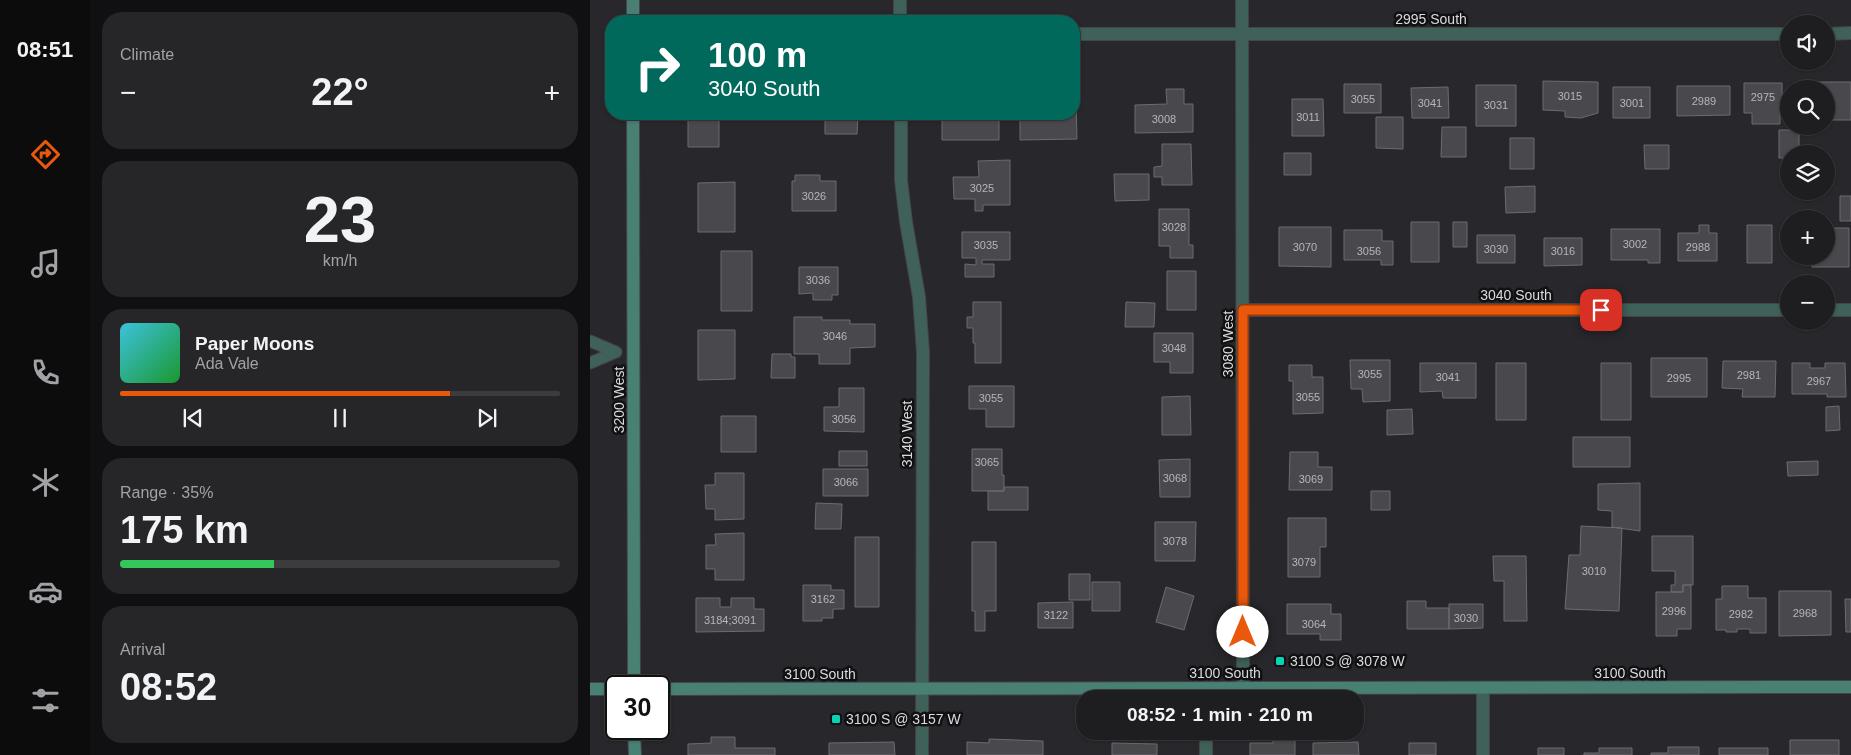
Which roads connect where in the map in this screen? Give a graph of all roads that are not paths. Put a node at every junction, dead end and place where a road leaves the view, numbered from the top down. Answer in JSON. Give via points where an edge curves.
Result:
{"nodes":[{"id":1,"x":633,"y":0,"type":"edge"},
{"id":2,"x":900,"y":0,"type":"edge"},
{"id":3,"x":1242,"y":0,"type":"edge"},
{"id":4,"x":633,"y":15,"type":"edge"},
{"id":5,"x":900,"y":15,"type":"edge"},
{"id":6,"x":1080,"y":34,"type":"edge"},
{"id":7,"x":1242,"y":34,"type":"junction"},
{"id":8,"x":1780,"y":34,"type":"edge"},
{"id":9,"x":1835,"y":34,"type":"edge"},
{"id":10,"x":1851,"y":34,"type":"edge"},
{"id":11,"x":633,"y":120,"type":"edge"},
{"id":12,"x":901,"y":120,"type":"edge"},
{"id":13,"x":1243,"y":310,"type":"junction"},
{"id":14,"x":1780,"y":310,"type":"edge"},
{"id":15,"x":1835,"y":310,"type":"edge"},
{"id":16,"x":1851,"y":310,"type":"edge"},
{"id":17,"x":590,"y":341,"type":"edge"},
{"id":18,"x":616,"y":352,"type":"junction"},
{"id":19,"x":634,"y":352,"type":"junction"},
{"id":20,"x":590,"y":363,"type":"edge"},
{"id":21,"x":634,"y":675,"type":"edge"},
{"id":22,"x":1851,"y":687,"type":"edge"},
{"id":23,"x":1243,"y":688,"type":"junction"},
{"id":24,"x":1483,"y":688,"type":"junction"},
{"id":25,"x":590,"y":689,"type":"edge"},
{"id":26,"x":605,"y":689,"type":"edge"},
{"id":27,"x":670,"y":689,"type":"edge"},
{"id":28,"x":922,"y":689,"type":"junction"},
{"id":29,"x":1231,"y":690,"type":"edge"},
{"id":30,"x":1076,"y":692,"type":"edge"},
{"id":31,"x":634,"y":740,"type":"edge"},
{"id":32,"x":1206,"y":740,"type":"edge"},
{"id":33,"x":635,"y":755,"type":"edge"},
{"id":34,"x":922,"y":755,"type":"edge"},
{"id":35,"x":1206,"y":755,"type":"edge"},
{"id":36,"x":1483,"y":755,"type":"edge"}],
"edges":[{"from":1,"to":4,"type":"main road"},
{"from":2,"to":5,"type":"street"},
{"from":3,"to":7,"type":"street","name":"3080 West"},
{"from":6,"to":7,"type":"street","name":"2995 South"},
{"from":7,"to":8,"type":"street","name":"2995 South"},
{"from":7,"to":13,"type":"street","name":"3080 West"},
{"from":9,"to":10,"type":"street"},
{"from":11,"to":19,"type":"main road","name":"3200 West"},
{"from":12,"to":28,"type":"street","name":"3140 West","via":[[902,187],[922,334]]},
{"from":13,"to":14,"type":"street","name":"3040 South"},
{"from":13,"to":23,"type":"street","name":"3080 West"},
{"from":15,"to":16,"type":"street"},
{"from":17,"to":18,"type":"lane"},
{"from":18,"to":19,"type":"lane"},
{"from":18,"to":20,"type":"lane"},
{"from":19,"to":21,"type":"main road","name":"3200 West"},
{"from":22,"to":24,"type":"main road","name":"3100 South"},
{"from":23,"to":24,"type":"main road","name":"3100 South"},
{"from":23,"to":29,"type":"main road","name":"3100 South"},
{"from":24,"to":36,"type":"street"},
{"from":25,"to":26,"type":"main road"},
{"from":27,"to":28,"type":"main road","name":"3100 South"},
{"from":28,"to":30,"type":"main road","name":"3100 South"},
{"from":28,"to":34,"type":"street","name":"3140 West"},
{"from":31,"to":33,"type":"main road"},
{"from":32,"to":35,"type":"street"}]}
